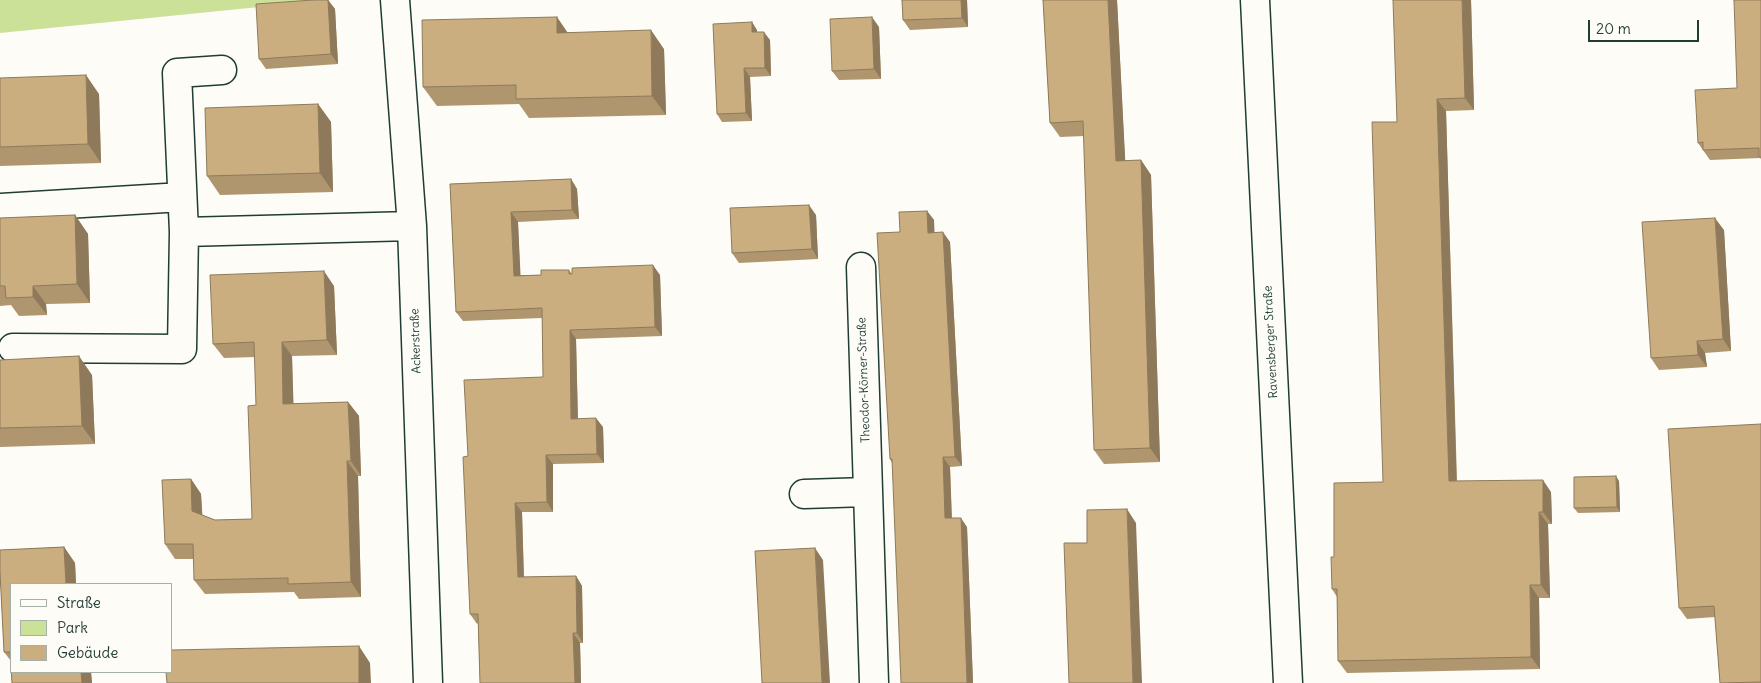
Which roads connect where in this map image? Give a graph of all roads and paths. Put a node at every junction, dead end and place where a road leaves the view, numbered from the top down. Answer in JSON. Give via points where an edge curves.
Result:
{"nodes":[{"id":1,"x":395,"y":0,"type":"edge"},
{"id":2,"x":1255,"y":0,"type":"edge"},
{"id":3,"x":222,"y":70,"type":"dead end"},
{"id":4,"x":182,"y":197,"type":"junction"},
{"id":5,"x":0,"y":208,"type":"edge"},
{"id":6,"x":412,"y":226,"type":"junction"},
{"id":7,"x":184,"y":232,"type":"junction"},
{"id":8,"x":861,"y":267,"type":"dead end"},
{"id":9,"x":14,"y":348,"type":"dead end"},
{"id":10,"x":868,"y":492,"type":"junction"},
{"id":11,"x":804,"y":494,"type":"dead end"},
{"id":12,"x":428,"y":683,"type":"edge"},
{"id":13,"x":874,"y":683,"type":"edge"},
{"id":14,"x":1288,"y":683,"type":"edge"}],
"edges":[{"from":1,"to":6,"type":"street","name":"Ackerstraße"},
{"from":2,"to":14,"type":"street","name":"Ravensberger Straße"},
{"from":3,"to":4,"type":"street","via":[[177,73]]},
{"from":4,"to":5,"type":"street"},
{"from":4,"to":7,"type":"street"},
{"from":6,"to":7,"type":"street"},
{"from":6,"to":12,"type":"street","name":"Ackerstraße"},
{"from":7,"to":9,"type":"street","via":[[182,349]]},
{"from":8,"to":10,"type":"street","name":"Theodor-Körner-Straße"},
{"from":10,"to":11,"type":"street"},
{"from":10,"to":13,"type":"street","name":"Theodor-Körner-Straße"}]}
